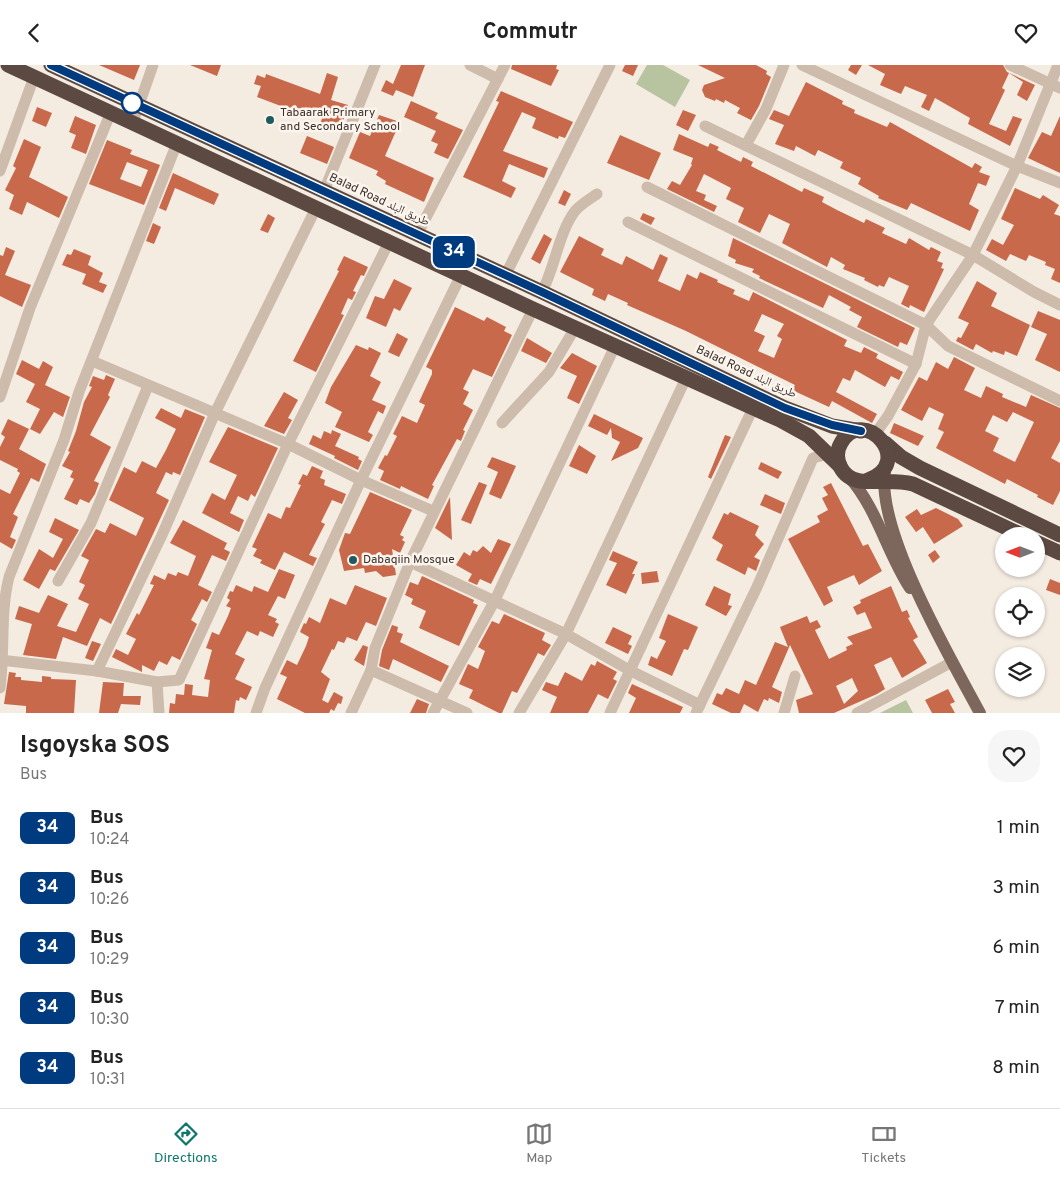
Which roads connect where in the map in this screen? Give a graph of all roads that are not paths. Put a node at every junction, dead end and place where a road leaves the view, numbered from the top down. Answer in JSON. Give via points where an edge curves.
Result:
{"nodes":[{"id":1,"x":8,"y":65,"type":"edge"},
{"id":2,"x":51,"y":65,"type":"edge"},
{"id":3,"x":153,"y":65,"type":"edge"},
{"id":4,"x":375,"y":65,"type":"edge"},
{"id":5,"x":470,"y":65,"type":"edge"},
{"id":6,"x":505,"y":65,"type":"edge"},
{"id":7,"x":610,"y":65,"type":"edge"},
{"id":8,"x":784,"y":65,"type":"edge"},
{"id":9,"x":802,"y":65,"type":"edge"},
{"id":10,"x":1010,"y":65,"type":"edge"},
{"id":11,"x":1058,"y":65,"type":"edge"},
{"id":12,"x":34,"y":77,"type":"junction"},
{"id":13,"x":498,"y":79,"type":"junction"},
{"id":14,"x":1055,"y":86,"type":"edge"},
{"id":15,"x":138,"y":106,"type":"junction"},
{"id":16,"x":111,"y":112,"type":"junction"},
{"id":17,"x":132,"y":122,"type":"junction"},
{"id":18,"x":705,"y":126,"type":"dead end"},
{"id":19,"x":177,"y":143,"type":"junction"},
{"id":20,"x":746,"y":145,"type":"junction"},
{"id":21,"x":1017,"y":166,"type":"junction"},
{"id":22,"x":0,"y":171,"type":"edge"},
{"id":23,"x":1060,"y":183,"type":"edge"},
{"id":24,"x":647,"y":187,"type":"dead end"},
{"id":25,"x":324,"y":191,"type":"junction"},
{"id":26,"x":597,"y":193,"type":"dead end"},
{"id":27,"x":316,"y":208,"type":"junction"},
{"id":28,"x":628,"y":222,"type":"dead end"},
{"id":29,"x":417,"y":235,"type":"junction"},
{"id":30,"x":389,"y":242,"type":"junction"},
{"id":31,"x":973,"y":255,"type":"junction"},
{"id":32,"x":461,"y":275,"type":"junction"},
{"id":33,"x":505,"y":276,"type":"junction"},
{"id":34,"x":542,"y":292,"type":"junction"},
{"id":35,"x":1060,"y":305,"type":"edge"},
{"id":36,"x":533,"y":309,"type":"junction"},
{"id":37,"x":926,"y":325,"type":"junction"},
{"id":38,"x":575,"y":328,"type":"junction"},
{"id":39,"x":615,"y":346,"type":"junction"},
{"id":40,"x":92,"y":361,"type":"junction"},
{"id":41,"x":916,"y":364,"type":"junction"},
{"id":42,"x":686,"y":378,"type":"junction"},
{"id":43,"x":148,"y":386,"type":"junction"},
{"id":44,"x":0,"y":397,"type":"edge"},
{"id":45,"x":1060,"y":401,"type":"edge"},
{"id":46,"x":753,"y":408,"type":"junction"},
{"id":47,"x":215,"y":413,"type":"junction"},
{"id":48,"x":502,"y":423,"type":"dead end"},
{"id":49,"x":873,"y":436,"type":"junction"},
{"id":50,"x":288,"y":444,"type":"junction"},
{"id":51,"x":828,"y":454,"type":"junction"},
{"id":52,"x":842,"y":470,"type":"junction"},
{"id":53,"x":885,"y":473,"type":"junction"},
{"id":54,"x":361,"y":480,"type":"junction"},
{"id":55,"x":433,"y":511,"type":"junction"},
{"id":56,"x":1005,"y":527,"type":"edge"},
{"id":57,"x":1060,"y":535,"type":"edge"},
{"id":58,"x":1045,"y":546,"type":"edge"},
{"id":59,"x":1060,"y":553,"type":"edge"},
{"id":60,"x":410,"y":562,"type":"junction"},
{"id":61,"x":58,"y":581,"type":"dead end"},
{"id":62,"x":2,"y":592,"type":"edge"},
{"id":63,"x":494,"y":599,"type":"junction"},
{"id":64,"x":932,"y":622,"type":"junction"},
{"id":65,"x":566,"y":634,"type":"junction"},
{"id":66,"x":2,"y":660,"type":"edge"},
{"id":67,"x":952,"y":662,"type":"junction"},
{"id":68,"x":371,"y":670,"type":"junction"},
{"id":69,"x":97,"y":671,"type":"junction"},
{"id":70,"x":631,"y":671,"type":"junction"},
{"id":71,"x":795,"y":676,"type":"dead end"},
{"id":72,"x":157,"y":683,"type":"junction"},
{"id":73,"x":0,"y":688,"type":"edge"},
{"id":74,"x":439,"y":701,"type":"junction"},
{"id":75,"x":698,"y":709,"type":"edge"},
{"id":76,"x":159,"y":713,"type":"edge"},
{"id":77,"x":256,"y":713,"type":"edge"},
{"id":78,"x":351,"y":713,"type":"edge"},
{"id":79,"x":433,"y":713,"type":"edge"},
{"id":80,"x":467,"y":713,"type":"edge"},
{"id":81,"x":519,"y":713,"type":"edge"},
{"id":82,"x":610,"y":713,"type":"edge"},
{"id":83,"x":784,"y":713,"type":"edge"},
{"id":84,"x":857,"y":713,"type":"edge"},
{"id":85,"x":980,"y":713,"type":"edge"}],
"edges":[{"from":1,"to":12,"type":"highway"},
{"from":2,"to":15,"type":"highway","name":"Balad Road طريق البلد"},
{"from":3,"to":15,"type":"street"},
{"from":4,"to":25,"type":"street"},
{"from":5,"to":13,"type":"street"},
{"from":6,"to":13,"type":"street"},
{"from":7,"to":33,"type":"street"},
{"from":8,"to":20,"type":"street","via":[[766,109]]},
{"from":9,"to":21,"type":"street"},
{"from":10,"to":14,"type":"street"},
{"from":11,"to":14,"type":"street"},
{"from":12,"to":16,"type":"highway"},
{"from":12,"to":22,"type":"street"},
{"from":13,"to":29,"type":"street"},
{"from":14,"to":21,"type":"street"},
{"from":15,"to":17,"type":"street"},
{"from":15,"to":25,"type":"highway","name":"Balad Road طريق البلد"},
{"from":16,"to":17,"type":"highway"},
{"from":16,"to":44,"type":"street","via":[[30,308]]},
{"from":17,"to":19,"type":"highway"},
{"from":18,"to":20,"type":"street"},
{"from":19,"to":27,"type":"highway"},
{"from":19,"to":40,"type":"street"},
{"from":20,"to":31,"type":"street"},
{"from":21,"to":23,"type":"street"},
{"from":21,"to":31,"type":"street"},
{"from":24,"to":37,"type":"street"},
{"from":25,"to":29,"type":"highway","name":"Balad Road طريق البلد"},
{"from":26,"to":34,"type":"street","via":[[576,209],[568,222]]},
{"from":27,"to":30,"type":"highway"},
{"from":27,"to":47,"type":"street"},
{"from":28,"to":41,"type":"street"},
{"from":29,"to":33,"type":"highway","name":"Balad Road طريق البلد"},
{"from":30,"to":32,"type":"highway"},
{"from":30,"to":50,"type":"street"},
{"from":31,"to":35,"type":"street"},
{"from":31,"to":37,"type":"street"},
{"from":32,"to":36,"type":"highway"},
{"from":32,"to":54,"type":"street"},
{"from":33,"to":34,"type":"highway","name":"Balad Road طريق البلد"},
{"from":34,"to":49,"type":"highway","name":"Balad Road طريق البلد","via":[[810,419]]},
{"from":36,"to":38,"type":"highway"},
{"from":36,"to":55,"type":"street"},
{"from":37,"to":41,"type":"street"},
{"from":37,"to":45,"type":"street","via":[[948,346]]},
{"from":38,"to":39,"type":"highway"},
{"from":38,"to":48,"type":"street","via":[[549,372]]},
{"from":39,"to":42,"type":"highway"},
{"from":39,"to":63,"type":"street"},
{"from":40,"to":43,"type":"street"},
{"from":40,"to":62,"type":"street"},
{"from":41,"to":49,"type":"street","via":[[888,416]]},
{"from":42,"to":46,"type":"highway"},
{"from":42,"to":65,"type":"street"},
{"from":43,"to":47,"type":"street"},
{"from":43,"to":61,"type":"street","via":[[91,523]]},
{"from":46,"to":51,"type":"highway","via":[[810,436]]},
{"from":46,"to":70,"type":"street"},
{"from":47,"to":50,"type":"street"},
{"from":47,"to":69,"type":"street","via":[[162,535]]},
{"from":49,"to":52,"type":"highway","via":[[848,435],[842,441],[838,449]]},
{"from":49,"to":53,"type":"highway","via":[[888,450]]},
{"from":49,"to":57,"type":"highway","name":"Balad Road طريق البلد","via":[[920,468]]},
{"from":50,"to":54,"type":"street"},
{"from":50,"to":72,"type":"street","via":[[179,680]]},
{"from":51,"to":52,"type":"highway"},
{"from":51,"to":75,"type":"street","via":[[813,458],[757,587]]},
{"from":52,"to":53,"type":"highway","via":[[852,479],[868,480]]},
{"from":52,"to":64,"type":"main road","via":[[860,489],[900,572]]},
{"from":53,"to":56,"type":"highway","via":[[914,483]]},
{"from":53,"to":64,"type":"main road","via":[[894,536]]},
{"from":54,"to":55,"type":"street"},
{"from":54,"to":77,"type":"street"},
{"from":55,"to":60,"type":"street"},
{"from":58,"to":59,"type":"highway"},
{"from":60,"to":63,"type":"street"},
{"from":60,"to":68,"type":"street","via":[[375,648]]},
{"from":62,"to":66,"type":"street"},
{"from":63,"to":65,"type":"street"},
{"from":63,"to":74,"type":"street"},
{"from":64,"to":67,"type":"main road"},
{"from":65,"to":70,"type":"street"},
{"from":65,"to":81,"type":"street"},
{"from":66,"to":69,"type":"street"},
{"from":66,"to":73,"type":"street"},
{"from":67,"to":84,"type":"street"},
{"from":67,"to":85,"type":"main road"},
{"from":68,"to":74,"type":"street"},
{"from":68,"to":78,"type":"street"},
{"from":69,"to":72,"type":"street"},
{"from":70,"to":75,"type":"street"},
{"from":70,"to":82,"type":"street"},
{"from":71,"to":83,"type":"street"},
{"from":72,"to":76,"type":"street"},
{"from":74,"to":79,"type":"street"},
{"from":74,"to":80,"type":"street"}]}
